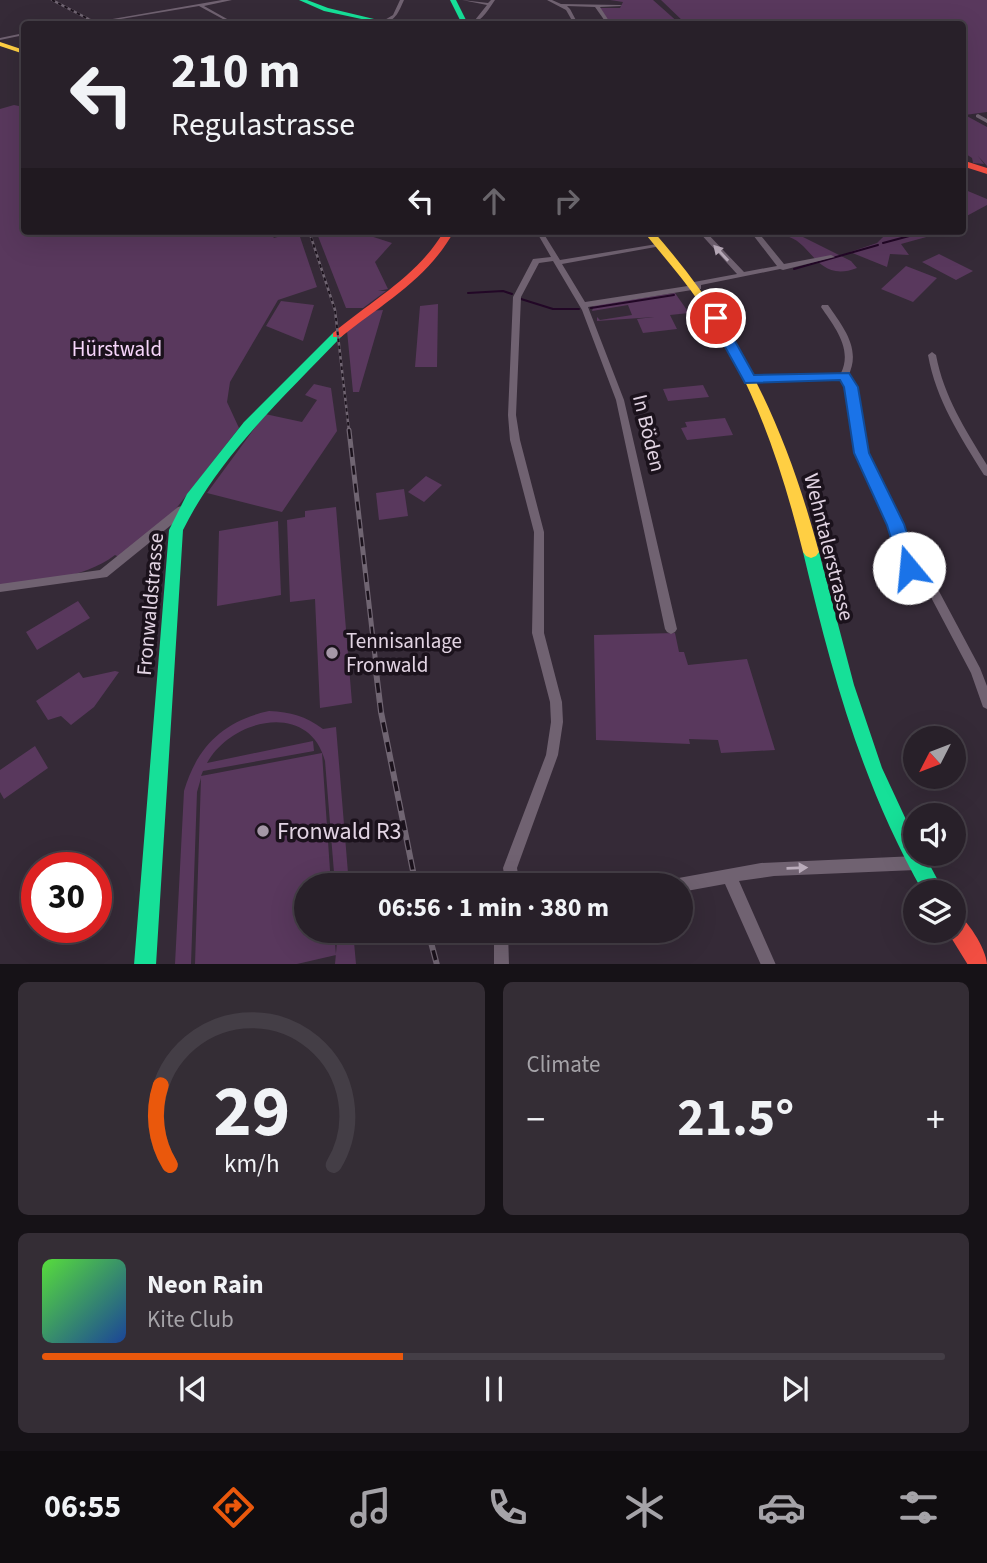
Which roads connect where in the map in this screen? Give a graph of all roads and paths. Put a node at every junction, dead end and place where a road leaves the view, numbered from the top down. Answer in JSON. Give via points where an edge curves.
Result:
{"nodes":[{"id":1,"x":230,"y":0,"type":"edge"},
{"id":2,"x":302,"y":0,"type":"edge"},
{"id":3,"x":401,"y":0,"type":"edge"},
{"id":4,"x":453,"y":0,"type":"edge"},
{"id":5,"x":464,"y":0,"type":"edge"},
{"id":6,"x":493,"y":0,"type":"edge"},
{"id":7,"x":549,"y":0,"type":"edge"},
{"id":8,"x":216,"y":1,"type":"edge"},
{"id":9,"x":579,"y":3,"type":"edge"},
{"id":10,"x":487,"y":4,"type":"junction"},
{"id":11,"x":200,"y":5,"type":"junction"},
{"id":12,"x":560,"y":5,"type":"junction"},
{"id":13,"x":597,"y":6,"type":"junction"},
{"id":14,"x":621,"y":6,"type":"dead end"},
{"id":15,"x":136,"y":15,"type":"junction"},
{"id":16,"x":103,"y":21,"type":"dead end"},
{"id":17,"x":144,"y":21,"type":"edge"},
{"id":18,"x":229,"y":21,"type":"edge"},
{"id":19,"x":379,"y":21,"type":"edge"},
{"id":20,"x":391,"y":21,"type":"edge"},
{"id":21,"x":464,"y":21,"type":"edge"},
{"id":22,"x":477,"y":21,"type":"edge"},
{"id":23,"x":574,"y":21,"type":"edge"},
{"id":24,"x":607,"y":21,"type":"edge"},
{"id":25,"x":21,"y":35,"type":"edge"},
{"id":26,"x":0,"y":39,"type":"edge"},
{"id":27,"x":0,"y":44,"type":"edge"},
{"id":28,"x":21,"y":51,"type":"edge"},
{"id":29,"x":978,"y":116,"type":"dead end"},
{"id":30,"x":987,"y":121,"type":"edge"},
{"id":31,"x":966,"y":164,"type":"edge"},
{"id":32,"x":987,"y":170,"type":"edge"},
{"id":33,"x":447,"y":235,"type":"edge"},
{"id":34,"x":541,"y":235,"type":"edge"},
{"id":35,"x":652,"y":235,"type":"edge"},
{"id":36,"x":705,"y":235,"type":"edge"},
{"id":37,"x":756,"y":235,"type":"edge"},
{"id":38,"x":661,"y":244,"type":"junction"},
{"id":39,"x":831,"y":257,"type":"dead end"},
{"id":40,"x":557,"y":260,"type":"junction"},
{"id":41,"x":783,"y":268,"type":"junction"},
{"id":42,"x":741,"y":274,"type":"junction"},
{"id":43,"x":697,"y":286,"type":"junction"},
{"id":44,"x":584,"y":305,"type":"junction"},
{"id":45,"x":825,"y":307,"type":"dead end"},
{"id":46,"x":932,"y":355,"type":"dead end"},
{"id":47,"x":844,"y":376,"type":"junction"},
{"id":48,"x":750,"y":379,"type":"junction"},
{"id":49,"x":987,"y":473,"type":"edge"},
{"id":50,"x":182,"y":510,"type":"junction"},
{"id":51,"x":0,"y":588,"type":"edge"},
{"id":52,"x":671,"y":629,"type":"dead end"},
{"id":53,"x":987,"y":702,"type":"edge"},
{"id":54,"x":903,"y":838,"type":"edge"},
{"id":55,"x":903,"y":864,"type":"edge"},
{"id":56,"x":511,"y":873,"type":"edge"},
{"id":57,"x":729,"y":876,"type":"junction"},
{"id":58,"x":693,"y":884,"type":"edge"},
{"id":59,"x":966,"y":941,"type":"edge"},
{"id":60,"x":501,"y":943,"type":"edge"},
{"id":61,"x":145,"y":964,"type":"edge"},
{"id":62,"x":502,"y":964,"type":"edge"},
{"id":63,"x":769,"y":964,"type":"edge"},
{"id":64,"x":981,"y":964,"type":"edge"}],
"edges":[{"from":1,"to":8,"type":"street"},
{"from":2,"to":19,"type":"street"},
{"from":3,"to":20,"type":"street"},
{"from":4,"to":21,"type":"street"},
{"from":5,"to":10,"type":"street"},
{"from":6,"to":10,"type":"street"},
{"from":7,"to":12,"type":"street"},
{"from":8,"to":11,"type":"street"},
{"from":9,"to":12,"type":"street"},
{"from":9,"to":13,"type":"street"},
{"from":10,"to":22,"type":"street"},
{"from":11,"to":15,"type":"street"},
{"from":11,"to":18,"type":"street"},
{"from":12,"to":23,"type":"street"},
{"from":13,"to":14,"type":"street"},
{"from":13,"to":24,"type":"street"},
{"from":15,"to":16,"type":"street"},
{"from":15,"to":17,"type":"street"},
{"from":25,"to":26,"type":"street"},
{"from":27,"to":28,"type":"street"},
{"from":29,"to":30,"type":"street"},
{"from":31,"to":32,"type":"street"},
{"from":33,"to":50,"type":"street","name":"Fronwaldstrasse","via":[[438,254],[366,309],[281,387]]},
{"from":34,"to":40,"type":"street","name":"In Böden"},
{"from":35,"to":38,"type":"street","name":"Wehntalerstrasse"},
{"from":42,"to":36,"type":"street","one_way":true},
{"from":37,"to":41,"type":"street"},
{"from":38,"to":40,"type":"street"},
{"from":38,"to":43,"type":"street","name":"Wehntalerstrasse"},
{"from":39,"to":41,"type":"street"},
{"from":40,"to":44,"type":"street","name":"In Böden"},
{"from":40,"to":56,"type":"street","via":[[536,261],[520,288],[515,311],[512,424],[539,532],[538,634],[557,722],[552,755]]},
{"from":41,"to":42,"type":"street"},
{"from":42,"to":43,"type":"street"},
{"from":43,"to":44,"type":"street"},
{"from":43,"to":48,"type":"street","name":"Wehntalerstrasse"},
{"from":44,"to":52,"type":"street","name":"In Böden","via":[[627,424]]},
{"from":45,"to":47,"type":"street","via":[[849,349],[849,369]]},
{"from":46,"to":49,"type":"street","via":[[945,404]]},
{"from":47,"to":48,"type":"street"},
{"from":47,"to":53,"type":"street","via":[[851,387],[862,453],[895,524],[909,568],[929,583]]},
{"from":48,"to":54,"type":"street","name":"Wehntalerstrasse","via":[[798,499],[836,663],[859,738]]},
{"from":50,"to":51,"type":"street","via":[[103,574]]},
{"from":50,"to":61,"type":"street","name":"Fronwaldstrasse","via":[[175,538]]},
{"from":57,"to":55,"type":"street","one_way":true,"via":[[773,869]]},
{"from":57,"to":58,"type":"street"},
{"from":57,"to":63,"type":"street"},
{"from":59,"to":64,"type":"street"},
{"from":60,"to":62,"type":"street"}]}
